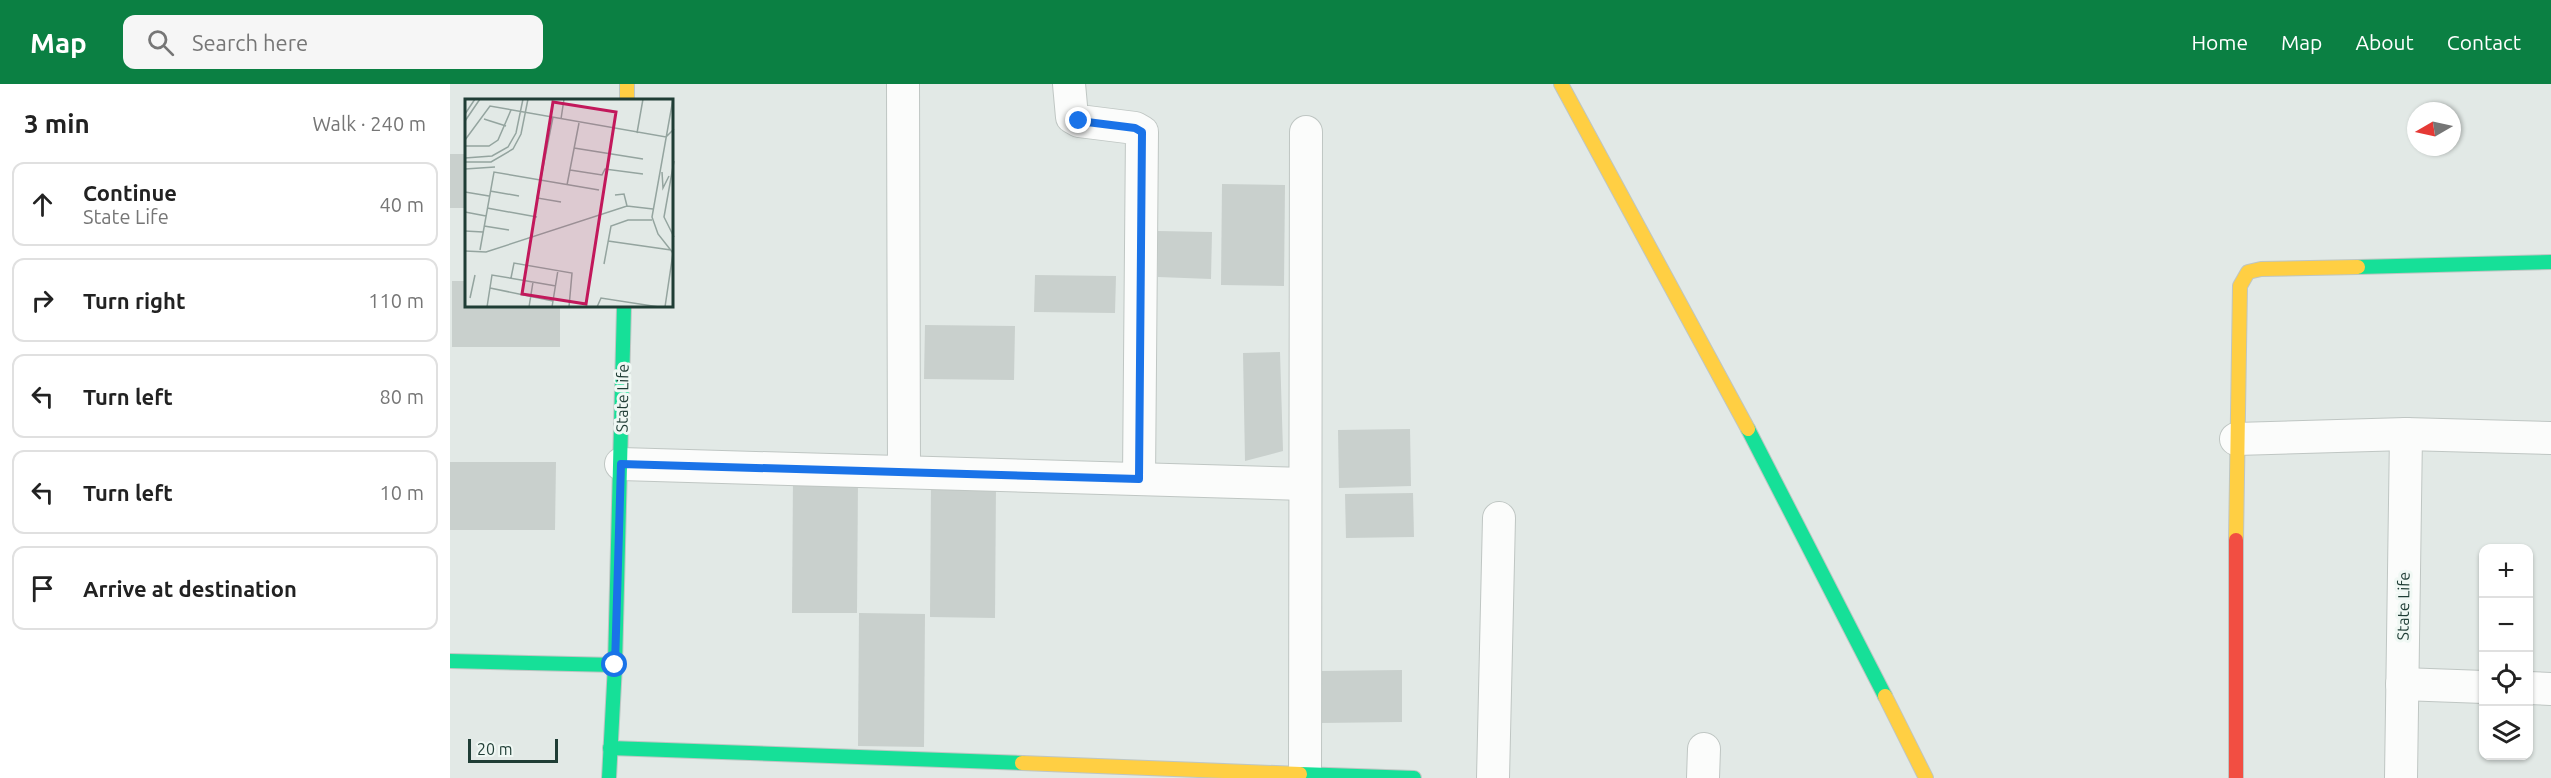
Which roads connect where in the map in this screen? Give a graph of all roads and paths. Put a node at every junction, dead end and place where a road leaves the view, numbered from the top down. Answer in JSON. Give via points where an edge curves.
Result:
{"nodes":[{"id":1,"x":903,"y":84,"type":"edge"},
{"id":2,"x":1069,"y":84,"type":"edge"},
{"id":3,"x":1561,"y":84,"type":"edge"},
{"id":4,"x":1306,"y":132,"type":"dead end"},
{"id":5,"x":2551,"y":262,"type":"edge"},
{"id":6,"x":624,"y":308,"type":"edge"},
{"id":7,"x":2406,"y":434,"type":"junction"},
{"id":8,"x":2551,"y":438,"type":"edge"},
{"id":9,"x":2236,"y":439,"type":"junction"},
{"id":10,"x":621,"y":464,"type":"junction"},
{"id":11,"x":904,"y":472,"type":"junction"},
{"id":12,"x":1139,"y":479,"type":"junction"},
{"id":13,"x":1305,"y":484,"type":"junction"},
{"id":14,"x":1499,"y":518,"type":"dead end"},
{"id":15,"x":450,"y":661,"type":"edge"},
{"id":16,"x":615,"y":665,"type":"junction"},
{"id":17,"x":2402,"y":684,"type":"junction"},
{"id":18,"x":2479,"y":687,"type":"edge"},
{"id":19,"x":2533,"y":688,"type":"edge"},
{"id":20,"x":2551,"y":689,"type":"edge"},
{"id":21,"x":610,"y":748,"type":"junction"},
{"id":22,"x":1305,"y":776,"type":"edge"},
{"id":23,"x":609,"y":778,"type":"edge"},
{"id":24,"x":1414,"y":778,"type":"edge"},
{"id":25,"x":1493,"y":778,"type":"edge"},
{"id":26,"x":1926,"y":778,"type":"edge"},
{"id":27,"x":2236,"y":778,"type":"edge"},
{"id":28,"x":2402,"y":778,"type":"edge"}],
"edges":[{"from":1,"to":11,"type":"street"},
{"from":2,"to":12,"type":"street","via":[[1072,117],[1142,132]]},
{"from":3,"to":26,"type":"street","via":[[1770,469]]},
{"from":4,"to":13,"type":"street"},
{"from":5,"to":9,"type":"street","via":[[2248,272],[2240,286]]},
{"from":6,"to":10,"type":"street","name":"State Life"},
{"from":7,"to":8,"type":"street"},
{"from":7,"to":9,"type":"street"},
{"from":7,"to":17,"type":"street","name":"State Life"},
{"from":9,"to":27,"type":"street"},
{"from":10,"to":11,"type":"street"},
{"from":10,"to":16,"type":"street","name":"State Life"},
{"from":11,"to":12,"type":"street"},
{"from":12,"to":13,"type":"street"},
{"from":13,"to":22,"type":"street"},
{"from":14,"to":25,"type":"street"},
{"from":15,"to":16,"type":"street"},
{"from":16,"to":21,"type":"street","name":"State Life"},
{"from":17,"to":18,"type":"street"},
{"from":17,"to":28,"type":"street","name":"State Life"},
{"from":19,"to":20,"type":"street"},
{"from":21,"to":22,"type":"street"},
{"from":21,"to":23,"type":"street","name":"State Life"},
{"from":22,"to":24,"type":"street"}]}
